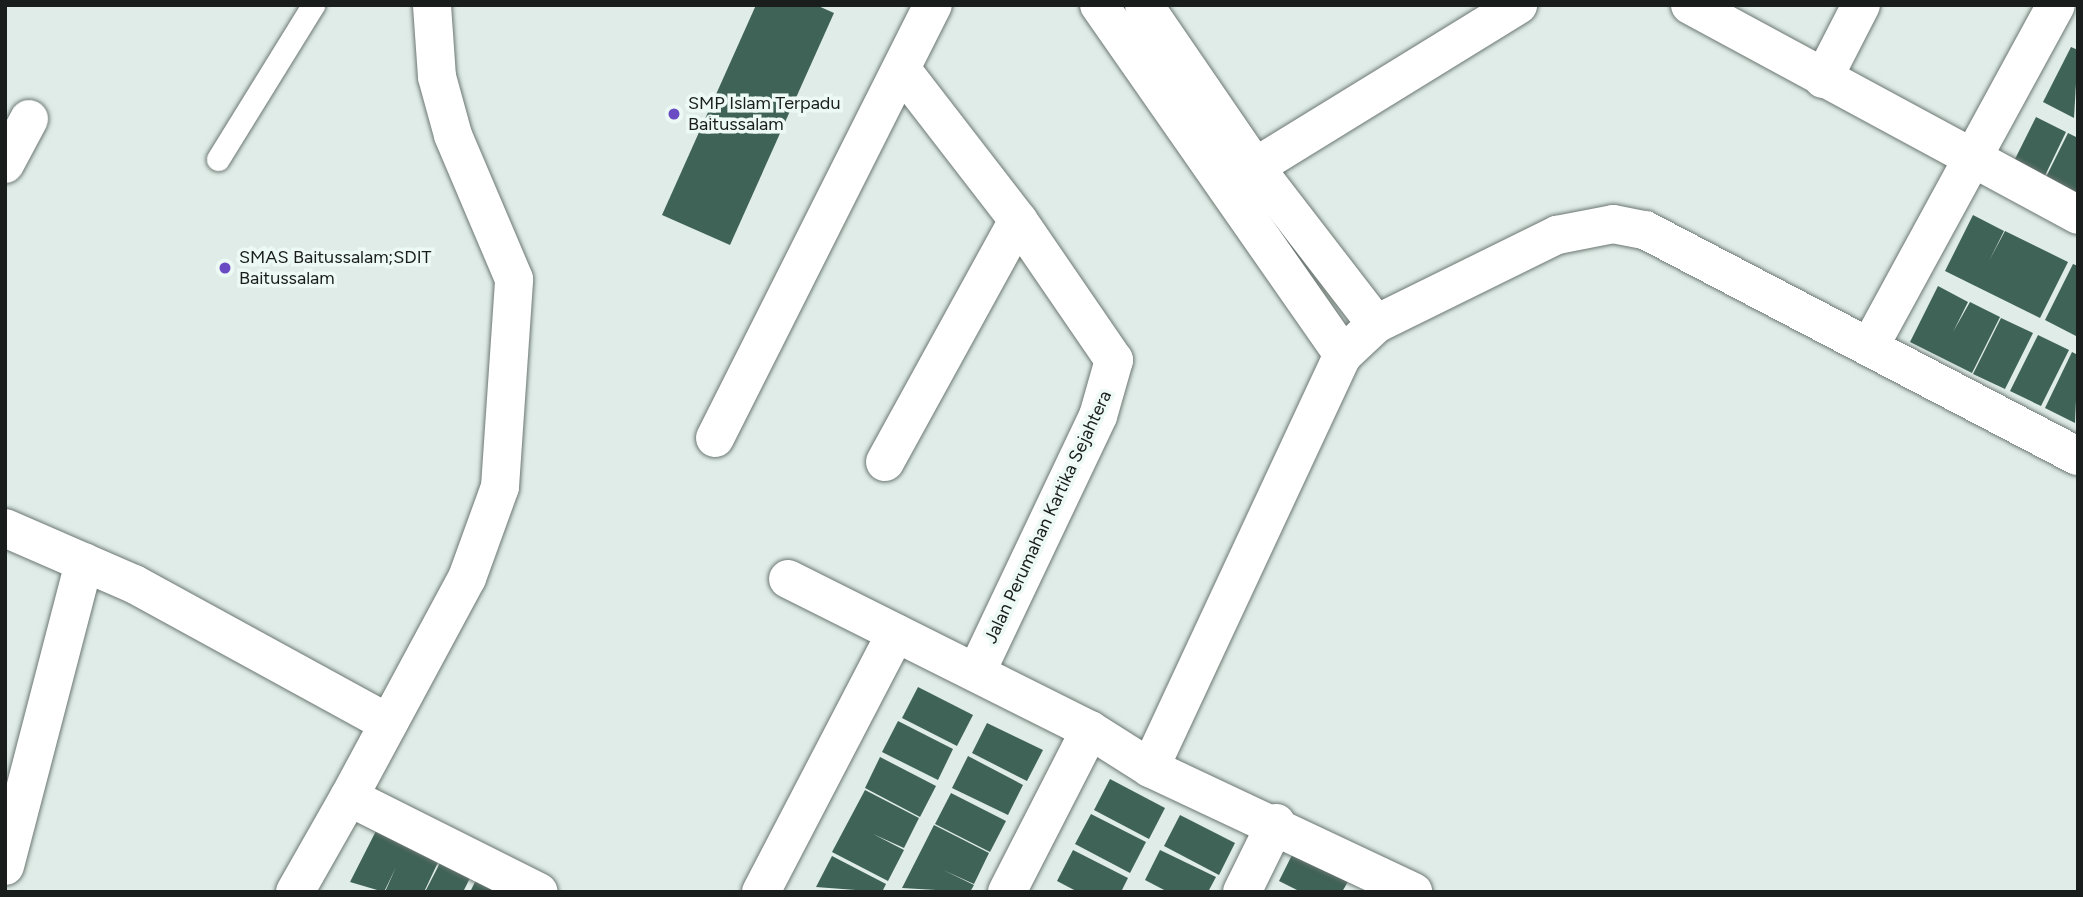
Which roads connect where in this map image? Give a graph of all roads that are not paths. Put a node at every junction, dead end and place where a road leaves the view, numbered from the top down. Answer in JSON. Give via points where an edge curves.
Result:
{"nodes":[{"id":1,"x":313,"y":5,"type":"edge"},
{"id":2,"x":432,"y":5,"type":"edge"},
{"id":3,"x":933,"y":5,"type":"edge"},
{"id":4,"x":1099,"y":5,"type":"edge"},
{"id":5,"x":1144,"y":5,"type":"edge"},
{"id":6,"x":1518,"y":5,"type":"edge"},
{"id":7,"x":1690,"y":5,"type":"edge"},
{"id":8,"x":1861,"y":5,"type":"edge"},
{"id":9,"x":2062,"y":14,"type":"edge"},
{"id":10,"x":1468,"y":18,"type":"edge"},
{"id":11,"x":902,"y":70,"type":"junction"},
{"id":12,"x":1823,"y":79,"type":"junction"},
{"id":13,"x":29,"y":119,"type":"dead end"},
{"id":14,"x":218,"y":159,"type":"dead end"},
{"id":15,"x":1974,"y":159,"type":"junction"},
{"id":16,"x":5,"y":164,"type":"edge"},
{"id":17,"x":1255,"y":167,"type":"junction"},
{"id":18,"x":2078,"y":215,"type":"edge"},
{"id":19,"x":1018,"y":220,"type":"junction"},
{"id":20,"x":1376,"y":324,"type":"junction"},
{"id":21,"x":1870,"y":346,"type":"junction"},
{"id":22,"x":1343,"y":355,"type":"junction"},
{"id":23,"x":715,"y":438,"type":"dead end"},
{"id":24,"x":2078,"y":456,"type":"edge"},
{"id":25,"x":885,"y":462,"type":"dead end"},
{"id":26,"x":5,"y":528,"type":"edge"},
{"id":27,"x":85,"y":562,"type":"junction"},
{"id":28,"x":788,"y":579,"type":"dead end"},
{"id":29,"x":896,"y":633,"type":"junction"},
{"id":30,"x":976,"y":673,"type":"junction"},
{"id":31,"x":388,"y":723,"type":"junction"},
{"id":32,"x":1090,"y":730,"type":"junction"},
{"id":33,"x":1150,"y":768,"type":"junction"},
{"id":34,"x":349,"y":797,"type":"junction"},
{"id":35,"x":1276,"y":823,"type":"junction"},
{"id":36,"x":5,"y":866,"type":"edge"},
{"id":37,"x":295,"y":892,"type":"edge"},
{"id":38,"x":538,"y":892,"type":"edge"},
{"id":39,"x":761,"y":892,"type":"edge"},
{"id":40,"x":1007,"y":892,"type":"edge"},
{"id":41,"x":1242,"y":892,"type":"edge"},
{"id":42,"x":1413,"y":892,"type":"edge"}],
"edges":[{"from":1,"to":14,"type":"lane"},
{"from":2,"to":31,"type":"street","via":[[440,88],[453,135],[510,259],[516,303],[500,486],[467,578]]},
{"from":3,"to":11,"type":"street"},
{"from":4,"to":22,"type":"street"},
{"from":5,"to":17,"type":"street"},
{"from":6,"to":10,"type":"street"},
{"from":7,"to":12,"type":"street"},
{"from":8,"to":12,"type":"street"},
{"from":9,"to":15,"type":"street"},
{"from":10,"to":17,"type":"street"},
{"from":11,"to":19,"type":"street","name":"Jalan Perumahan Kartika Sejahtera"},
{"from":11,"to":23,"type":"street"},
{"from":12,"to":15,"type":"street"},
{"from":13,"to":16,"type":"street"},
{"from":15,"to":18,"type":"street"},
{"from":15,"to":21,"type":"street"},
{"from":17,"to":20,"type":"street"},
{"from":19,"to":25,"type":"street"},
{"from":19,"to":30,"type":"street","name":"Jalan Perumahan Kartika Sejahtera","via":[[1114,360],[1098,416]]},
{"from":20,"to":21,"type":"street","via":[[1557,235],[1613,224],[1645,230]]},
{"from":20,"to":22,"type":"street"},
{"from":21,"to":24,"type":"street"},
{"from":22,"to":33,"type":"street"},
{"from":26,"to":27,"type":"street"},
{"from":27,"to":31,"type":"street"},
{"from":27,"to":36,"type":"street"},
{"from":28,"to":29,"type":"street"},
{"from":29,"to":30,"type":"street"},
{"from":29,"to":39,"type":"street"},
{"from":30,"to":32,"type":"street"},
{"from":31,"to":34,"type":"street"},
{"from":32,"to":33,"type":"street"},
{"from":32,"to":40,"type":"street"},
{"from":33,"to":35,"type":"street"},
{"from":34,"to":37,"type":"street"},
{"from":34,"to":38,"type":"street"},
{"from":35,"to":41,"type":"street"},
{"from":35,"to":42,"type":"street"}]}
